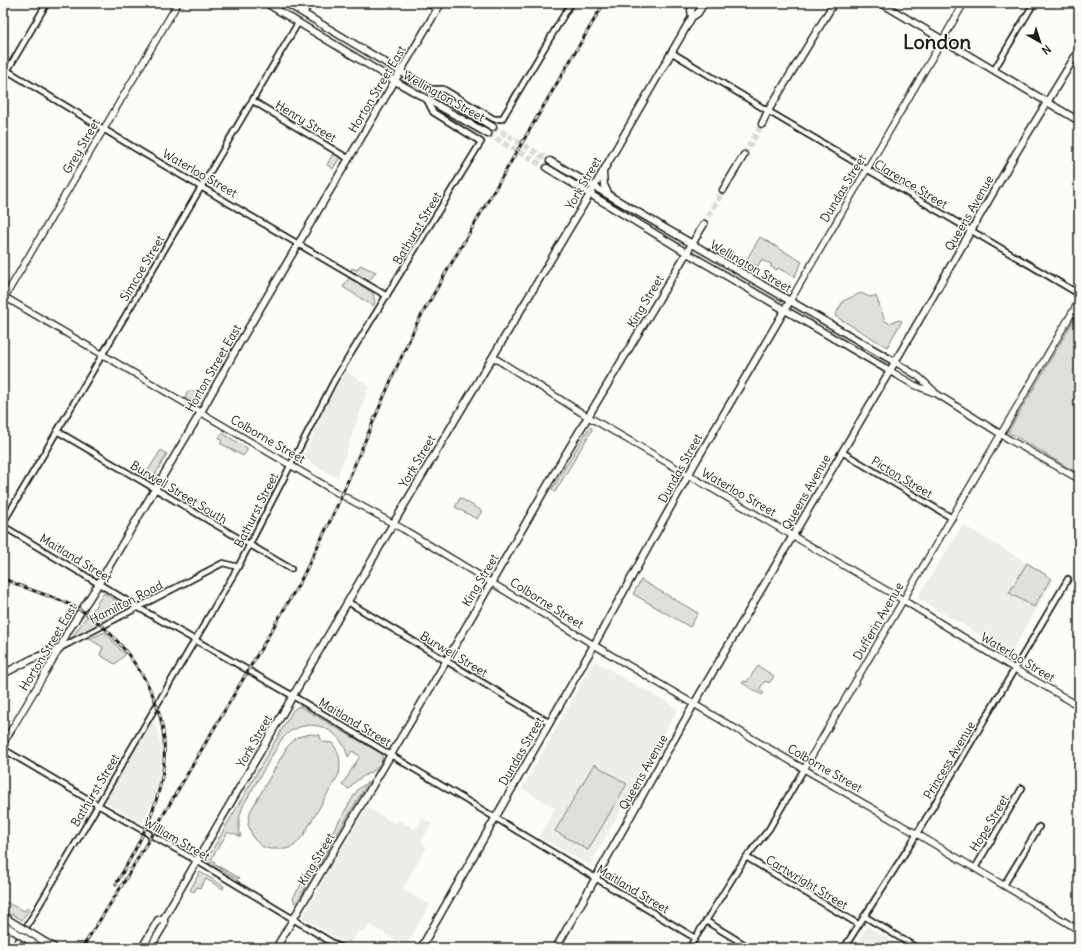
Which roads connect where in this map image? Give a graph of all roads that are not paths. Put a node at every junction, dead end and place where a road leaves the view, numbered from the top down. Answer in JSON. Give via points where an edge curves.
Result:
{"nodes":[{"id":1,"x":47,"y":3,"type":"edge"},
{"id":2,"x":178,"y":3,"type":"edge"},
{"id":3,"x":266,"y":3,"type":"edge"},
{"id":4,"x":286,"y":3,"type":"edge"},
{"id":5,"x":310,"y":3,"type":"edge"},
{"id":6,"x":426,"y":3,"type":"edge"},
{"id":7,"x":441,"y":3,"type":"edge"},
{"id":8,"x":571,"y":3,"type":"edge"},
{"id":9,"x":695,"y":3,"type":"edge"},
{"id":10,"x":704,"y":3,"type":"edge"},
{"id":11,"x":834,"y":3,"type":"edge"},
{"id":12,"x":880,"y":3,"type":"edge"},
{"id":13,"x":964,"y":3,"type":"edge"},
{"id":14,"x":1034,"y":3,"type":"edge"},
{"id":15,"x":437,"y":9,"type":"junction"},
{"id":16,"x":304,"y":14,"type":"junction"},
{"id":17,"x":692,"y":17,"type":"junction"},
{"id":18,"x":298,"y":23,"type":"junction"},
{"id":19,"x":942,"y":40,"type":"junction"},
{"id":20,"x":1079,"y":50,"type":"edge"},
{"id":21,"x":671,"y":52,"type":"junction"},
{"id":22,"x":5,"y":70,"type":"edge"},
{"id":23,"x":994,"y":70,"type":"junction"},
{"id":24,"x":400,"y":72,"type":"junction"},
{"id":25,"x":3,"y":78,"type":"edge"},
{"id":26,"x":395,"y":81,"type":"junction"},
{"id":27,"x":428,"y":89,"type":"junction"},
{"id":28,"x":427,"y":99,"type":"junction"},
{"id":29,"x":253,"y":101,"type":"junction"},
{"id":30,"x":1047,"y":103,"type":"junction"},
{"id":31,"x":768,"y":111,"type":"junction"},
{"id":32,"x":1079,"y":121,"type":"edge"},
{"id":33,"x":762,"y":124,"type":"tunnel mouth"},
{"id":34,"x":493,"y":127,"type":"tunnel mouth"},
{"id":35,"x":104,"y":129,"type":"junction"},
{"id":36,"x":488,"y":134,"type":"tunnel mouth"},
{"id":37,"x":744,"y":155,"type":"tunnel mouth"},
{"id":38,"x":349,"y":159,"type":"junction"},
{"id":39,"x":550,"y":161,"type":"tunnel mouth"},
{"id":40,"x":547,"y":168,"type":"tunnel mouth"},
{"id":41,"x":867,"y":170,"type":"junction"},
{"id":42,"x":603,"y":172,"type":"junction"},
{"id":43,"x":594,"y":186,"type":"junction"},
{"id":44,"x":202,"y":187,"type":"junction"},
{"id":45,"x":723,"y":190,"type":"tunnel mouth"},
{"id":46,"x":590,"y":194,"type":"junction"},
{"id":47,"x":610,"y":196,"type":"junction"},
{"id":48,"x":704,"y":224,"type":"tunnel mouth"},
{"id":49,"x":972,"y":231,"type":"junction"},
{"id":50,"x":299,"y":244,"type":"junction"},
{"id":51,"x":691,"y":244,"type":"junction"},
{"id":52,"x":687,"y":253,"type":"junction"},
{"id":53,"x":1079,"y":294,"type":"edge"},
{"id":54,"x":387,"y":296,"type":"junction"},
{"id":55,"x":4,"y":298,"type":"edge"},
{"id":56,"x":790,"y":301,"type":"junction"},
{"id":57,"x":1079,"y":301,"type":"edge"},
{"id":58,"x":785,"y":310,"type":"junction"},
{"id":59,"x":103,"y":354,"type":"junction"},
{"id":60,"x":493,"y":357,"type":"junction"},
{"id":61,"x":895,"y":362,"type":"junction"},
{"id":62,"x":890,"y":371,"type":"junction"},
{"id":63,"x":937,"y":394,"type":"junction"},
{"id":64,"x":201,"y":412,"type":"junction"},
{"id":65,"x":589,"y":417,"type":"junction"},
{"id":66,"x":57,"y":431,"type":"junction"},
{"id":67,"x":1001,"y":434,"type":"junction"},
{"id":68,"x":842,"y":452,"type":"junction"},
{"id":69,"x":291,"y":465,"type":"junction"},
{"id":70,"x":689,"y":475,"type":"junction"},
{"id":71,"x":1079,"y":479,"type":"edge"},
{"id":72,"x":155,"y":489,"type":"junction"},
{"id":73,"x":952,"y":518,"type":"junction"},
{"id":74,"x":3,"y":523,"type":"edge"},
{"id":75,"x":393,"y":524,"type":"junction"},
{"id":76,"x":3,"y":526,"type":"edge"},
{"id":77,"x":793,"y":536,"type":"junction"},
{"id":78,"x":249,"y":545,"type":"junction"},
{"id":79,"x":238,"y":567,"type":"junction"},
{"id":80,"x":291,"y":569,"type":"dead end"},
{"id":81,"x":1068,"y":579,"type":"dead end"},
{"id":82,"x":492,"y":582,"type":"junction"},
{"id":83,"x":99,"y":583,"type":"junction"},
{"id":84,"x":903,"y":600,"type":"junction"},
{"id":85,"x":348,"y":602,"type":"junction"},
{"id":86,"x":139,"y":608,"type":"junction"},
{"id":87,"x":196,"y":640,"type":"junction"},
{"id":88,"x":594,"y":645,"type":"junction"},
{"id":89,"x":60,"y":648,"type":"junction"},
{"id":90,"x":446,"y":660,"type":"junction"},
{"id":91,"x":1015,"y":669,"type":"junction"},
{"id":92,"x":3,"y":674,"type":"edge"},
{"id":93,"x":293,"y":696,"type":"junction"},
{"id":94,"x":694,"y":704,"type":"junction"},
{"id":95,"x":1079,"y":706,"type":"edge"},
{"id":96,"x":550,"y":723,"type":"junction"},
{"id":97,"x":3,"y":744,"type":"edge"},
{"id":98,"x":3,"y":749,"type":"edge"},
{"id":99,"x":391,"y":755,"type":"junction"},
{"id":100,"x":804,"y":769,"type":"junction"},
{"id":101,"x":1022,"y":788,"type":"dead end"},
{"id":102,"x":98,"y":805,"type":"junction"},
{"id":103,"x":495,"y":818,"type":"junction"},
{"id":104,"x":1039,"y":827,"type":"dead end"},
{"id":105,"x":917,"y":834,"type":"junction"},
{"id":106,"x":746,"y":857,"type":"junction"},
{"id":107,"x":197,"y":862,"type":"junction"},
{"id":108,"x":974,"y":868,"type":"junction"},
{"id":109,"x":595,"y":878,"type":"junction"},
{"id":110,"x":1004,"y":886,"type":"junction"},
{"id":111,"x":864,"y":916,"type":"junction"},
{"id":112,"x":6,"y":918,"type":"edge"},
{"id":113,"x":164,"y":918,"type":"junction"},
{"id":114,"x":293,"y":920,"type":"junction"},
{"id":115,"x":706,"y":922,"type":"junction"},
{"id":116,"x":858,"y":924,"type":"junction"},
{"id":117,"x":5,"y":926,"type":"edge"},
{"id":118,"x":1079,"y":930,"type":"edge"},
{"id":119,"x":695,"y":938,"type":"junction"},
{"id":120,"x":3,"y":944,"type":"edge"},
{"id":121,"x":1079,"y":944,"type":"edge"},
{"id":122,"x":10,"y":948,"type":"edge"},
{"id":123,"x":14,"y":948,"type":"edge"},
{"id":124,"x":42,"y":948,"type":"edge"},
{"id":125,"x":55,"y":948,"type":"edge"},
{"id":126,"x":142,"y":948,"type":"edge"},
{"id":127,"x":150,"y":948,"type":"edge"},
{"id":128,"x":276,"y":948,"type":"edge"},
{"id":129,"x":341,"y":948,"type":"edge"},
{"id":130,"x":421,"y":948,"type":"edge"},
{"id":131,"x":556,"y":948,"type":"edge"},
{"id":132,"x":690,"y":948,"type":"edge"},
{"id":133,"x":750,"y":948,"type":"edge"},
{"id":134,"x":844,"y":948,"type":"edge"},
{"id":135,"x":917,"y":948,"type":"edge"},
{"id":136,"x":1076,"y":948,"type":"edge"}],
"edges":[{"from":1,"to":22,"type":"street"},
{"from":2,"to":35,"type":"street","name":"Grey Street"},
{"from":3,"to":18,"type":"main road","name":"Wellington Street"},
{"from":4,"to":16,"type":"main road","name":"Wellington Street"},
{"from":5,"to":16,"type":"street"},
{"from":6,"to":15,"type":"street"},
{"from":7,"to":15,"type":"main road","name":"Horton Street East"},
{"from":8,"to":27,"type":"street","via":[[504,117],[494,119],[443,89]]},
{"from":9,"to":17,"type":"main road","name":"York Street","via":[[691,10]]},
{"from":10,"to":17,"type":"main road","name":"York Street"},
{"from":11,"to":31,"type":"main road"},
{"from":12,"to":19,"type":"main road"},
{"from":13,"to":19,"type":"street","name":"Dundas Street"},
{"from":14,"to":23,"type":"street"},
{"from":15,"to":24,"type":"main road","name":"Horton Street East"},
{"from":16,"to":24,"type":"main road","name":"Wellington Street"},
{"from":17,"to":21,"type":"main road","name":"York Street"},
{"from":18,"to":26,"type":"main road","name":"Wellington Street"},
{"from":18,"to":29,"type":"street","name":"Simcoe Street"},
{"from":19,"to":23,"type":"main road"},
{"from":19,"to":41,"type":"street","name":"Dundas Street"},
{"from":20,"to":30,"type":"main road","name":"Queens Avenue"},
{"from":21,"to":31,"type":"street","name":"Clarence Street"},
{"from":21,"to":42,"type":"main road","name":"York Street"},
{"from":22,"to":25,"type":"street"},
{"from":22,"to":35,"type":"street","name":"Waterloo Street"},
{"from":23,"to":30,"type":"main road"},
{"from":24,"to":26,"type":"main road","name":"Horton Street East"},
{"from":24,"to":27,"type":"main road","name":"Wellington Street"},
{"from":26,"to":28,"type":"main road","name":"Wellington Street"},
{"from":26,"to":38,"type":"main road","name":"Horton Street East"},
{"from":27,"to":34,"type":"main road","name":"Wellington Street"},
{"from":28,"to":36,"type":"main road","name":"Wellington Street"},
{"from":28,"to":54,"type":"street","name":"Bathurst Street","via":[[433,112],[481,142]]},
{"from":29,"to":38,"type":"street","name":"Henry Street"},
{"from":29,"to":44,"type":"street","name":"Simcoe Street"},
{"from":30,"to":32,"type":"main road"},
{"from":30,"to":49,"type":"main road","name":"Queens Avenue"},
{"from":31,"to":33,"type":"main road"},
{"from":31,"to":41,"type":"street","name":"Clarence Street"},
{"from":35,"to":44,"type":"street","name":"Waterloo Street"},
{"from":35,"to":55,"type":"street","name":"Grey Street"},
{"from":37,"to":45,"type":"main road"},
{"from":38,"to":50,"type":"main road","name":"Horton Street East"},
{"from":39,"to":43,"type":"main road","name":"Wellington Street"},
{"from":40,"to":46,"type":"main road","name":"Wellington Street"},
{"from":41,"to":49,"type":"street","name":"Clarence Street"},
{"from":41,"to":56,"type":"street","name":"Dundas Street"},
{"from":42,"to":43,"type":"main road","name":"York Street"},
{"from":42,"to":47,"type":"main road","via":[[604,185]]},
{"from":43,"to":46,"type":"main road","name":"York Street"},
{"from":43,"to":47,"type":"main road","name":"Wellington Street"},
{"from":44,"to":50,"type":"street","name":"Waterloo Street"},
{"from":44,"to":59,"type":"street","name":"Simcoe Street"},
{"from":46,"to":52,"type":"main road","name":"Wellington Street"},
{"from":46,"to":60,"type":"main road","name":"York Street"},
{"from":47,"to":51,"type":"main road","name":"Wellington Street"},
{"from":48,"to":51,"type":"main road","name":"King Street"},
{"from":49,"to":53,"type":"street","name":"Clarence Street"},
{"from":49,"to":61,"type":"main road","name":"Queens Avenue"},
{"from":50,"to":54,"type":"street","name":"Waterloo Street"},
{"from":50,"to":64,"type":"main road","name":"Horton Street East"},
{"from":51,"to":52,"type":"main road","name":"King Street"},
{"from":51,"to":56,"type":"main road","name":"Wellington Street"},
{"from":52,"to":58,"type":"main road","name":"Wellington Street"},
{"from":52,"to":65,"type":"main road","name":"King Street"},
{"from":54,"to":69,"type":"street","name":"Bathurst Street","via":[[334,380]]},
{"from":55,"to":59,"type":"street","name":"Colborne Street"},
{"from":56,"to":58,"type":"main road","name":"Dundas Street"},
{"from":56,"to":61,"type":"main road","name":"Wellington Street"},
{"from":57,"to":67,"type":"street","name":"Dufferin Avenue"},
{"from":58,"to":62,"type":"main road","name":"Wellington Street"},
{"from":58,"to":70,"type":"main road","name":"Dundas Street"},
{"from":59,"to":64,"type":"street","name":"Colborne Street"},
{"from":59,"to":66,"type":"street","name":"Simcoe Street"},
{"from":60,"to":65,"type":"street","name":"Waterloo Street"},
{"from":60,"to":75,"type":"main road","name":"York Street"},
{"from":61,"to":62,"type":"main road","name":"Queens Avenue"},
{"from":61,"to":63,"type":"street","name":"Wellington Street","via":[[919,377]]},
{"from":62,"to":63,"type":"street","name":"Wellington Street","via":[[914,385]]},
{"from":62,"to":68,"type":"main road","name":"Queens Avenue"},
{"from":63,"to":67,"type":"street","name":"Wellington Street"},
{"from":64,"to":69,"type":"street","name":"Colborne Street"},
{"from":64,"to":72,"type":"main road","name":"Horton Street East"},
{"from":65,"to":70,"type":"street","name":"Waterloo Street"},
{"from":65,"to":82,"type":"main road","name":"King Street"},
{"from":66,"to":72,"type":"street","name":"Burwell Street South"},
{"from":66,"to":74,"type":"street","name":"Simcoe Street"},
{"from":67,"to":71,"type":"street","name":"Wellington Street"},
{"from":67,"to":73,"type":"street","name":"Dufferin Avenue"},
{"from":68,"to":73,"type":"street","name":"Picton Street"},
{"from":68,"to":77,"type":"main road","name":"Queens Avenue"},
{"from":69,"to":75,"type":"street","name":"Colborne Street"},
{"from":69,"to":78,"type":"street","name":"Bathurst Street"},
{"from":70,"to":77,"type":"street","name":"Waterloo Street"},
{"from":70,"to":88,"type":"main road","name":"Dundas Street"},
{"from":72,"to":78,"type":"street","name":"Burwell Street South"},
{"from":72,"to":83,"type":"main road","name":"Horton Street East"},
{"from":73,"to":84,"type":"street","name":"Dufferin Avenue"},
{"from":75,"to":82,"type":"street","name":"Colborne Street"},
{"from":75,"to":85,"type":"main road","name":"York Street"},
{"from":76,"to":83,"type":"street","name":"Maitland Street"},
{"from":77,"to":84,"type":"street","name":"Waterloo Street"},
{"from":77,"to":94,"type":"main road","name":"Queens Avenue"},
{"from":78,"to":79,"type":"street","name":"Bathurst Street"},
{"from":78,"to":80,"type":"street","name":"Burwell Street South"},
{"from":79,"to":86,"type":"street","name":"Hamilton Road","via":[[223,563]]},
{"from":79,"to":87,"type":"street","name":"Bathurst Street"},
{"from":81,"to":91,"type":"street","name":"Princess Avenue"},
{"from":82,"to":88,"type":"street","name":"Colborne Street"},
{"from":82,"to":90,"type":"main road","name":"King Street"},
{"from":83,"to":86,"type":"street","name":"Maitland Street"},
{"from":83,"to":89,"type":"main road","name":"Horton Street East"},
{"from":84,"to":91,"type":"street","name":"Waterloo Street"},
{"from":84,"to":100,"type":"street","name":"Dufferin Avenue"},
{"from":85,"to":90,"type":"street","name":"Burwell Street"},
{"from":85,"to":93,"type":"main road","name":"York Street"},
{"from":86,"to":87,"type":"street","name":"Maitland Street"},
{"from":86,"to":89,"type":"street","name":"Hamilton Road"},
{"from":87,"to":93,"type":"street","name":"Maitland Street"},
{"from":87,"to":102,"type":"street","name":"Bathurst Street"},
{"from":88,"to":94,"type":"street","name":"Colborne Street"},
{"from":88,"to":96,"type":"main road","name":"Dundas Street"},
{"from":89,"to":92,"type":"main road","name":"Hamilton Road"},
{"from":89,"to":97,"type":"street","name":"Horton Street East"},
{"from":90,"to":96,"type":"street","name":"Burwell Street"},
{"from":90,"to":99,"type":"main road","name":"King Street"},
{"from":91,"to":95,"type":"street","name":"Waterloo Street"},
{"from":91,"to":105,"type":"street","name":"Princess Avenue"},
{"from":93,"to":99,"type":"street","name":"Maitland Street"},
{"from":93,"to":107,"type":"main road","name":"York Street"},
{"from":94,"to":100,"type":"street","name":"Colborne Street"},
{"from":94,"to":109,"type":"main road","name":"Queens Avenue"},
{"from":96,"to":103,"type":"main road","name":"Dundas Street"},
{"from":98,"to":102,"type":"street","name":"William Street"},
{"from":99,"to":103,"type":"street","name":"Maitland Street"},
{"from":99,"to":114,"type":"main road","name":"King Street"},
{"from":100,"to":105,"type":"street","name":"Colborne Street"},
{"from":100,"to":106,"type":"street","name":"Dufferin Avenue","via":[[769,829]]},
{"from":101,"to":108,"type":"street","name":"Hope Street"},
{"from":102,"to":107,"type":"street","name":"William Street"},
{"from":102,"to":123,"type":"street","name":"Bathurst Street"},
{"from":103,"to":109,"type":"street","name":"Maitland Street"},
{"from":103,"to":130,"type":"main road","name":"Dundas Street"},
{"from":104,"to":110,"type":"street"},
{"from":105,"to":108,"type":"street","name":"Colborne Street"},
{"from":105,"to":111,"type":"street","name":"Princess Avenue"},
{"from":106,"to":115,"type":"street","name":"Dufferin Avenue"},
{"from":106,"to":116,"type":"street","name":"Cartwright Street"},
{"from":107,"to":113,"type":"main road","name":"York Street"},
{"from":107,"to":114,"type":"street","name":"William Street"},
{"from":108,"to":110,"type":"street","name":"Colborne Street"},
{"from":109,"to":119,"type":"street","name":"Maitland Street"},
{"from":109,"to":131,"type":"main road","name":"Queens Avenue"},
{"from":110,"to":118,"type":"street","name":"Colborne Street"},
{"from":111,"to":116,"type":"street","name":"Princess Avenue"},
{"from":111,"to":135,"type":"street"},
{"from":112,"to":125,"type":"main road","bridge":true},
{"from":113,"to":126,"type":"main road","name":"York Street","via":[[158,920]]},
{"from":113,"to":127,"type":"main road","name":"York Street","via":[[164,925]]},
{"from":114,"to":128,"type":"main road","name":"King Street"},
{"from":114,"to":129,"type":"street","name":"William Street"},
{"from":115,"to":119,"type":"street","name":"Dufferin Avenue"},
{"from":115,"to":133,"type":"street"},
{"from":116,"to":134,"type":"street","name":"Princess Avenue"},
{"from":117,"to":124,"type":"main road","bridge":true},
{"from":119,"to":132,"type":"street","name":"Dufferin Avenue"},
{"from":120,"to":122,"type":"main road"},
{"from":121,"to":136,"type":"street"}]}
